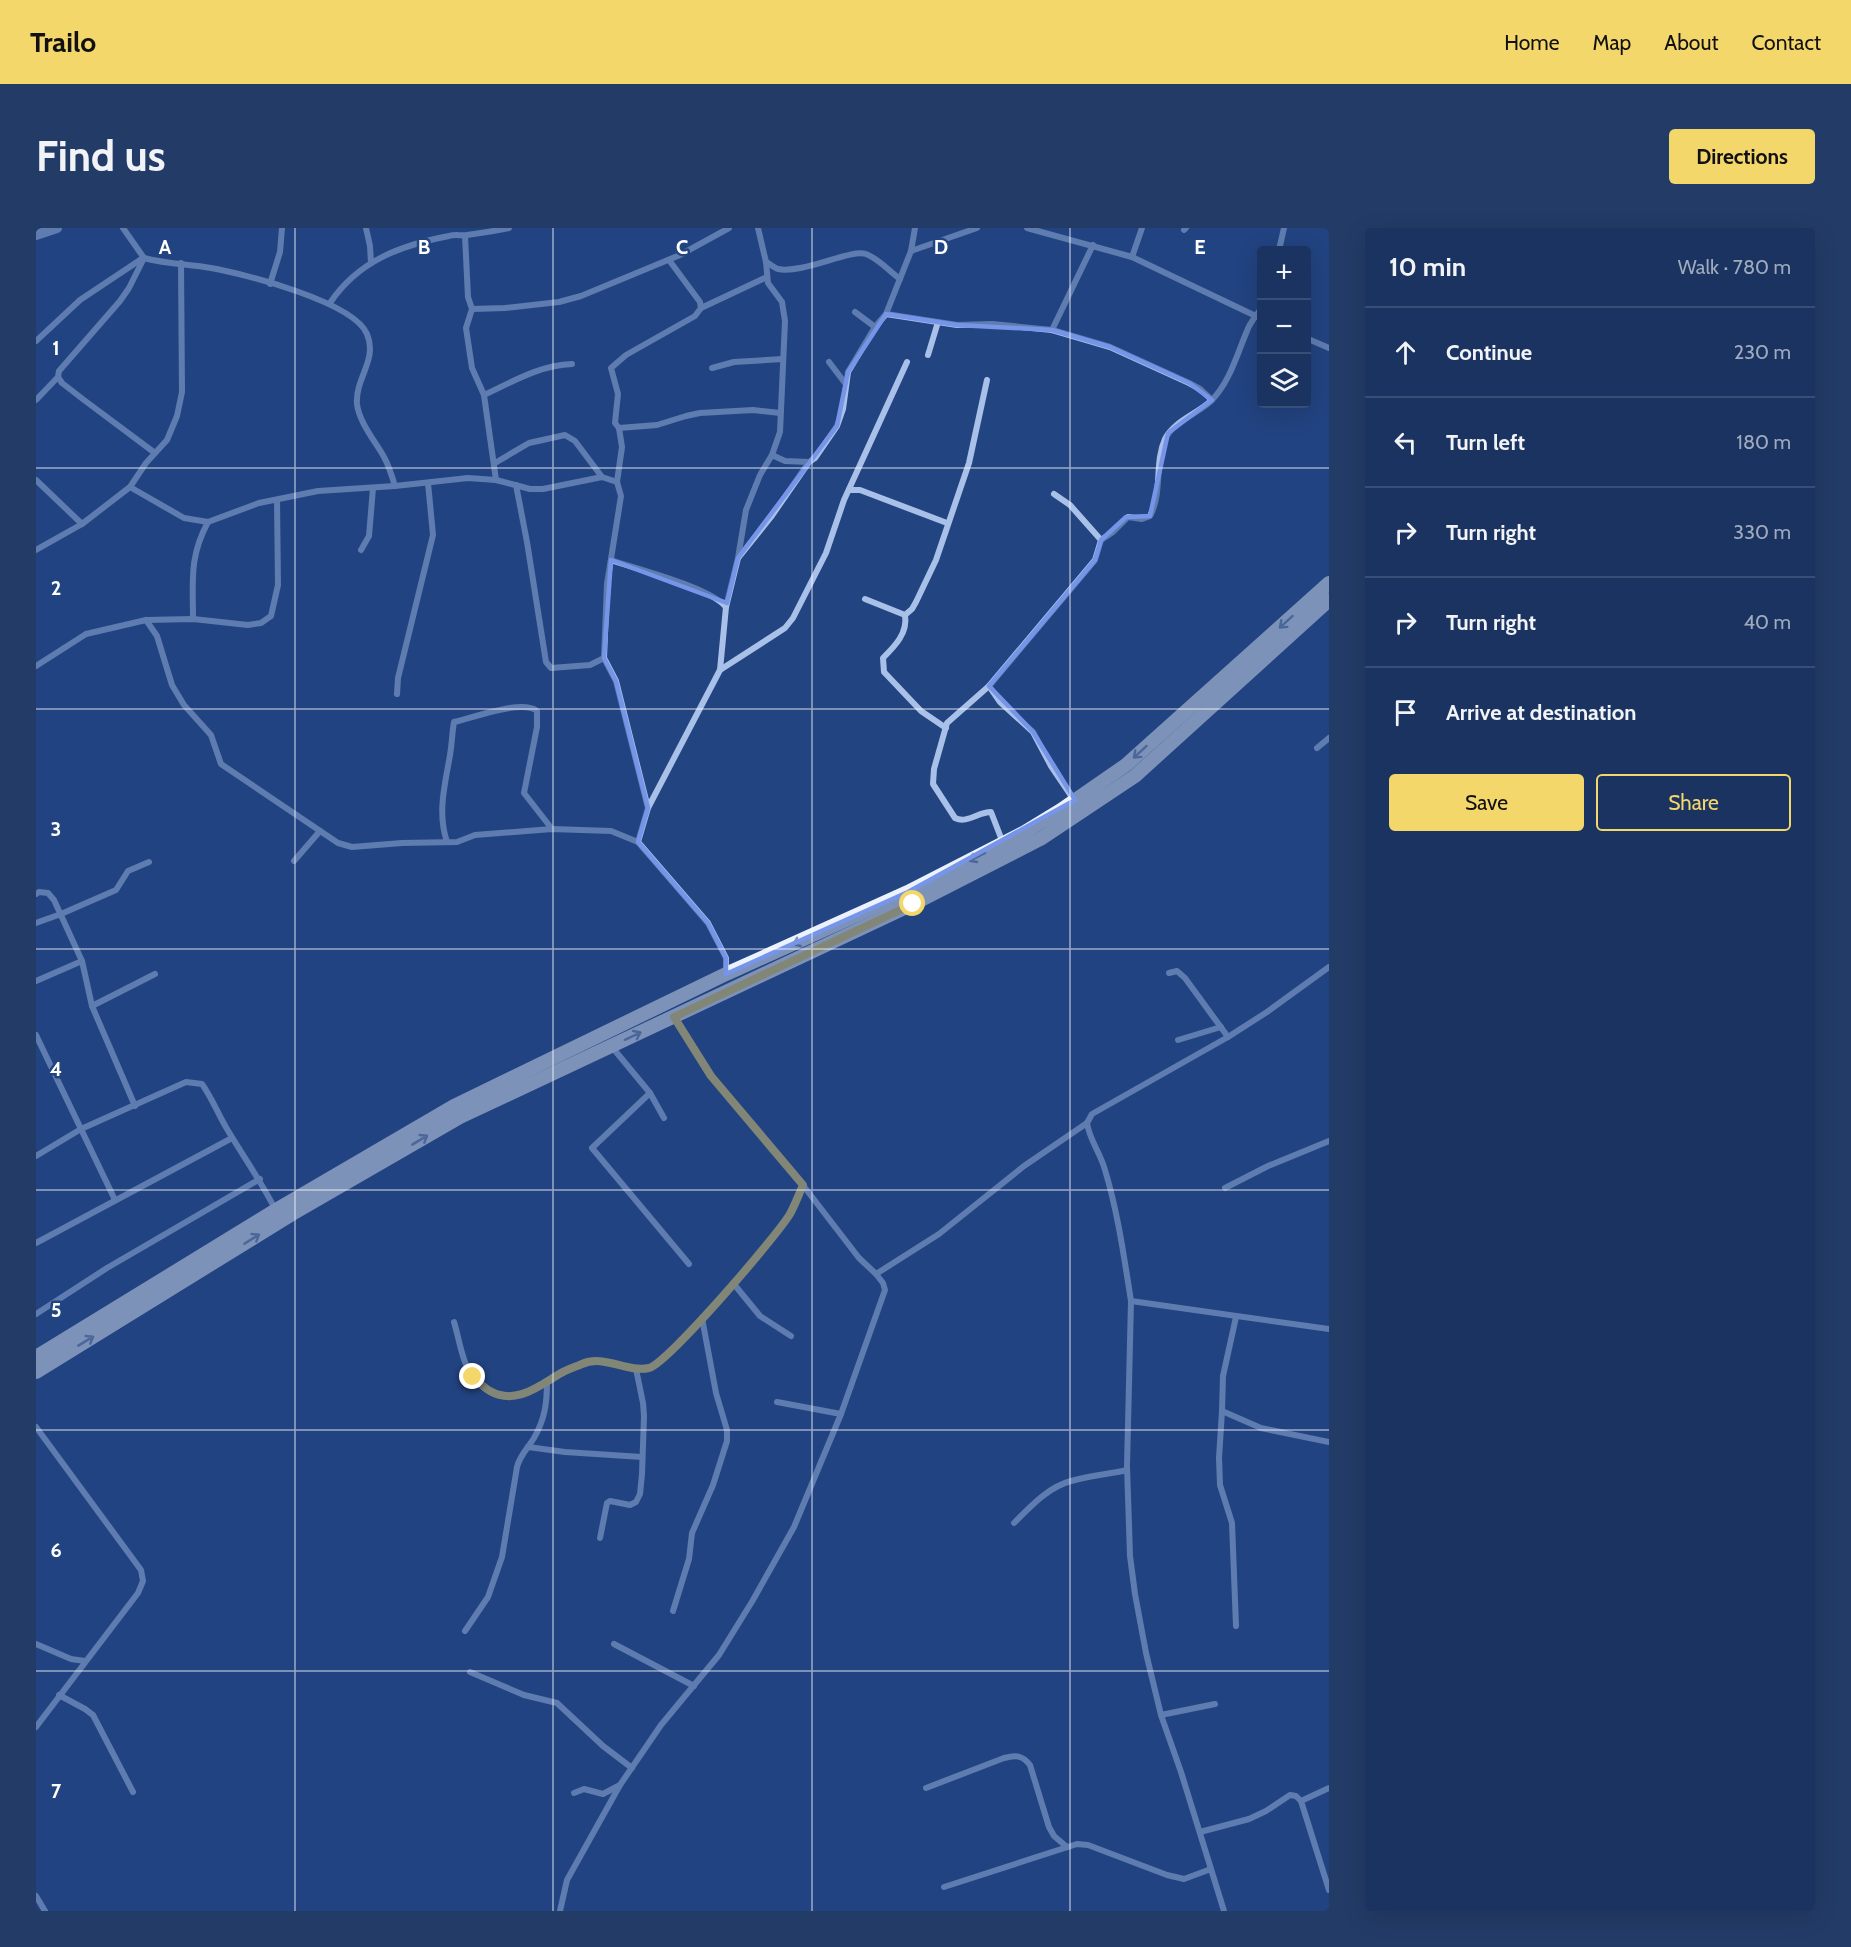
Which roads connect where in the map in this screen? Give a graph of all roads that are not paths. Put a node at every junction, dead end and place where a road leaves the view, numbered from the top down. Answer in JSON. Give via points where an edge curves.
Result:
{"nodes":[{"id":1,"x":57,"y":228,"type":"edge"},
{"id":2,"x":123,"y":228,"type":"edge"},
{"id":3,"x":282,"y":228,"type":"edge"},
{"id":4,"x":366,"y":228,"type":"edge"},
{"id":5,"x":509,"y":228,"type":"edge"},
{"id":6,"x":729,"y":228,"type":"edge"},
{"id":7,"x":758,"y":228,"type":"edge"},
{"id":8,"x":915,"y":228,"type":"edge"},
{"id":9,"x":977,"y":228,"type":"edge"},
{"id":10,"x":1027,"y":228,"type":"edge"},
{"id":11,"x":1142,"y":228,"type":"edge"},
{"id":12,"x":1284,"y":228,"type":"edge"},
{"id":13,"x":36,"y":235,"type":"edge"},
{"id":14,"x":465,"y":236,"type":"junction"},
{"id":15,"x":1093,"y":245,"type":"junction"},
{"id":16,"x":1280,"y":246,"type":"edge"},
{"id":17,"x":911,"y":251,"type":"junction"},
{"id":18,"x":1132,"y":256,"type":"junction"},
{"id":19,"x":144,"y":258,"type":"junction"},
{"id":20,"x":669,"y":260,"type":"junction"},
{"id":21,"x":766,"y":262,"type":"junction"},
{"id":22,"x":181,"y":263,"type":"junction"},
{"id":23,"x":371,"y":263,"type":"junction"},
{"id":24,"x":767,"y":277,"type":"junction"},
{"id":25,"x":900,"y":279,"type":"junction"},
{"id":26,"x":270,"y":284,"type":"junction"},
{"id":27,"x":330,"y":303,"type":"junction"},
{"id":28,"x":701,"y":308,"type":"junction"},
{"id":29,"x":472,"y":309,"type":"junction"},
{"id":30,"x":855,"y":312,"type":"dead end"},
{"id":31,"x":886,"y":315,"type":"junction"},
{"id":32,"x":1257,"y":317,"type":"edge"},
{"id":33,"x":1257,"y":320,"type":"edge"},
{"id":34,"x":938,"y":322,"type":"junction"},
{"id":35,"x":875,"y":327,"type":"junction"},
{"id":36,"x":1052,"y":330,"type":"junction"},
{"id":37,"x":1311,"y":340,"type":"edge"},
{"id":38,"x":36,"y":341,"type":"edge"},
{"id":39,"x":1329,"y":348,"type":"edge"},
{"id":40,"x":928,"y":355,"type":"dead end"},
{"id":41,"x":783,"y":359,"type":"junction"},
{"id":42,"x":829,"y":362,"type":"dead end"},
{"id":43,"x":907,"y":362,"type":"dead end"},
{"id":44,"x":572,"y":364,"type":"dead end"},
{"id":45,"x":712,"y":368,"type":"dead end"},
{"id":46,"x":58,"y":377,"type":"junction"},
{"id":47,"x":987,"y":380,"type":"dead end"},
{"id":48,"x":845,"y":383,"type":"junction"},
{"id":49,"x":484,"y":395,"type":"junction"},
{"id":50,"x":36,"y":400,"type":"edge"},
{"id":51,"x":1212,"y":400,"type":"junction"},
{"id":52,"x":780,"y":413,"type":"junction"},
{"id":53,"x":619,"y":428,"type":"junction"},
{"id":54,"x":155,"y":453,"type":"junction"},
{"id":55,"x":772,"y":455,"type":"junction"},
{"id":56,"x":809,"y":462,"type":"junction"},
{"id":57,"x":495,"y":463,"type":"junction"},
{"id":58,"x":602,"y":477,"type":"junction"},
{"id":59,"x":36,"y":480,"type":"edge"},
{"id":60,"x":496,"y":480,"type":"junction"},
{"id":61,"x":854,"y":480,"type":"junction"},
{"id":62,"x":618,"y":482,"type":"junction"},
{"id":63,"x":428,"y":483,"type":"junction"},
{"id":64,"x":516,"y":485,"type":"junction"},
{"id":65,"x":395,"y":486,"type":"junction"},
{"id":66,"x":130,"y":488,"type":"junction"},
{"id":67,"x":373,"y":488,"type":"junction"},
{"id":68,"x":849,"y":490,"type":"junction"},
{"id":69,"x":860,"y":490,"type":"junction"},
{"id":70,"x":1054,"y":494,"type":"dead end"},
{"id":71,"x":277,"y":500,"type":"junction"},
{"id":72,"x":207,"y":522,"type":"junction"},
{"id":73,"x":82,"y":524,"type":"junction"},
{"id":74,"x":947,"y":524,"type":"junction"},
{"id":75,"x":1101,"y":540,"type":"junction"},
{"id":76,"x":36,"y":550,"type":"edge"},
{"id":77,"x":361,"y":550,"type":"dead end"},
{"id":78,"x":738,"y":558,"type":"junction"},
{"id":79,"x":611,"y":560,"type":"junction"},
{"id":80,"x":1329,"y":583,"type":"edge"},
{"id":81,"x":865,"y":599,"type":"dead end"},
{"id":82,"x":1329,"y":600,"type":"edge"},
{"id":83,"x":726,"y":607,"type":"junction"},
{"id":84,"x":905,"y":615,"type":"junction"},
{"id":85,"x":193,"y":619,"type":"junction"},
{"id":86,"x":147,"y":620,"type":"junction"},
{"id":87,"x":604,"y":658,"type":"junction"},
{"id":88,"x":36,"y":666,"type":"edge"},
{"id":89,"x":720,"y":670,"type":"junction"},
{"id":90,"x":989,"y":686,"type":"junction"},
{"id":91,"x":397,"y":694,"type":"dead end"},
{"id":92,"x":945,"y":728,"type":"junction"},
{"id":93,"x":1329,"y":738,"type":"edge"},
{"id":94,"x":1317,"y":748,"type":"dead end"},
{"id":95,"x":1075,"y":800,"type":"junction"},
{"id":96,"x":648,"y":808,"type":"junction"},
{"id":97,"x":552,"y":829,"type":"junction"},
{"id":98,"x":320,"y":831,"type":"junction"},
{"id":99,"x":1028,"y":838,"type":"junction"},
{"id":100,"x":447,"y":842,"type":"junction"},
{"id":101,"x":638,"y":842,"type":"junction"},
{"id":102,"x":1004,"y":844,"type":"junction"},
{"id":103,"x":294,"y":861,"type":"dead end"},
{"id":104,"x":148,"y":862,"type":"dead end"},
{"id":105,"x":36,"y":894,"type":"edge"},
{"id":106,"x":61,"y":914,"type":"junction"},
{"id":107,"x":36,"y":923,"type":"edge"},
{"id":108,"x":82,"y":962,"type":"junction"},
{"id":109,"x":1329,"y":967,"type":"edge"},
{"id":110,"x":1169,"y":973,"type":"dead end"},
{"id":111,"x":155,"y":974,"type":"dead end"},
{"id":112,"x":726,"y":974,"type":"junction"},
{"id":113,"x":36,"y":981,"type":"edge"},
{"id":114,"x":92,"y":1006,"type":"junction"},
{"id":115,"x":674,"y":1017,"type":"junction"},
{"id":116,"x":1221,"y":1027,"type":"junction"},
{"id":117,"x":36,"y":1035,"type":"edge"},
{"id":118,"x":1228,"y":1037,"type":"junction"},
{"id":119,"x":1178,"y":1041,"type":"dead end"},
{"id":120,"x":611,"y":1046,"type":"junction"},
{"id":121,"x":650,"y":1093,"type":"junction"},
{"id":122,"x":135,"y":1106,"type":"junction"},
{"id":123,"x":664,"y":1118,"type":"dead end"},
{"id":124,"x":1087,"y":1123,"type":"junction"},
{"id":125,"x":81,"y":1129,"type":"junction"},
{"id":126,"x":232,"y":1138,"type":"junction"},
{"id":127,"x":1329,"y":1141,"type":"edge"},
{"id":128,"x":36,"y":1156,"type":"edge"},
{"id":129,"x":260,"y":1179,"type":"junction"},
{"id":130,"x":803,"y":1185,"type":"junction"},
{"id":131,"x":1225,"y":1188,"type":"dead end"},
{"id":132,"x":115,"y":1200,"type":"junction"},
{"id":133,"x":276,"y":1210,"type":"junction"},
{"id":134,"x":36,"y":1243,"type":"edge"},
{"id":135,"x":689,"y":1264,"type":"dead end"},
{"id":136,"x":876,"y":1274,"type":"junction"},
{"id":137,"x":733,"y":1283,"type":"junction"},
{"id":138,"x":1131,"y":1301,"type":"junction"},
{"id":139,"x":133,"y":1305,"type":"junction"},
{"id":140,"x":36,"y":1314,"type":"edge"},
{"id":141,"x":1236,"y":1317,"type":"junction"},
{"id":142,"x":702,"y":1318,"type":"junction"},
{"id":143,"x":454,"y":1322,"type":"dead end"},
{"id":144,"x":1329,"y":1329,"type":"edge"},
{"id":145,"x":791,"y":1336,"type":"dead end"},
{"id":146,"x":36,"y":1357,"type":"edge"},
{"id":147,"x":636,"y":1369,"type":"junction"},
{"id":148,"x":36,"y":1372,"type":"edge"},
{"id":149,"x":547,"y":1381,"type":"junction"},
{"id":150,"x":777,"y":1402,"type":"dead end"},
{"id":151,"x":1222,"y":1411,"type":"junction"},
{"id":152,"x":841,"y":1414,"type":"junction"},
{"id":153,"x":36,"y":1427,"type":"edge"},
{"id":154,"x":1329,"y":1442,"type":"edge"},
{"id":155,"x":528,"y":1447,"type":"junction"},
{"id":156,"x":642,"y":1457,"type":"junction"},
{"id":157,"x":1127,"y":1470,"type":"junction"},
{"id":158,"x":1014,"y":1523,"type":"dead end"},
{"id":159,"x":600,"y":1538,"type":"dead end"},
{"id":160,"x":673,"y":1611,"type":"dead end"},
{"id":161,"x":1236,"y":1626,"type":"dead end"},
{"id":162,"x":465,"y":1630,"type":"dead end"},
{"id":163,"x":36,"y":1644,"type":"edge"},
{"id":164,"x":614,"y":1644,"type":"dead end"},
{"id":165,"x":85,"y":1661,"type":"junction"},
{"id":166,"x":470,"y":1672,"type":"dead end"},
{"id":167,"x":694,"y":1686,"type":"junction"},
{"id":168,"x":59,"y":1695,"type":"junction"},
{"id":169,"x":1215,"y":1704,"type":"dead end"},
{"id":170,"x":1161,"y":1715,"type":"junction"},
{"id":171,"x":36,"y":1727,"type":"edge"},
{"id":172,"x":632,"y":1768,"type":"junction"},
{"id":173,"x":620,"y":1785,"type":"junction"},
{"id":174,"x":926,"y":1788,"type":"dead end"},
{"id":175,"x":1329,"y":1788,"type":"edge"},
{"id":176,"x":133,"y":1792,"type":"dead end"},
{"id":177,"x":574,"y":1793,"type":"dead end"},
{"id":178,"x":1301,"y":1801,"type":"junction"},
{"id":179,"x":1200,"y":1832,"type":"junction"},
{"id":180,"x":1067,"y":1847,"type":"junction"},
{"id":181,"x":1211,"y":1869,"type":"junction"},
{"id":182,"x":944,"y":1887,"type":"dead end"},
{"id":183,"x":1329,"y":1890,"type":"edge"},
{"id":184,"x":36,"y":1896,"type":"edge"},
{"id":185,"x":44,"y":1911,"type":"edge"},
{"id":186,"x":560,"y":1911,"type":"edge"},
{"id":187,"x":1224,"y":1911,"type":"edge"}],
"edges":[{"from":1,"to":13,"type":"street"},
{"from":2,"to":19,"type":"street"},
{"from":3,"to":26,"type":"street","via":[[280,252]]},
{"from":4,"to":23,"type":"street"},
{"from":5,"to":14,"type":"street"},
{"from":6,"to":20,"type":"street"},
{"from":7,"to":21,"type":"street"},
{"from":8,"to":17,"type":"street"},
{"from":9,"to":17,"type":"street"},
{"from":10,"to":15,"type":"street"},
{"from":11,"to":18,"type":"street"},
{"from":12,"to":16,"type":"street"},
{"from":14,"to":23,"type":"street","via":[[451,235],[393,250]]},
{"from":14,"to":29,"type":"street"},
{"from":15,"to":18,"type":"street"},
{"from":15,"to":36,"type":"street"},
{"from":17,"to":25,"type":"street"},
{"from":18,"to":32,"type":"street"},
{"from":19,"to":22,"type":"street"},
{"from":19,"to":38,"type":"street","via":[[80,300]]},
{"from":19,"to":46,"type":"street","via":[[129,288]]},
{"from":20,"to":28,"type":"street"},
{"from":20,"to":29,"type":"street","via":[[559,302]]},
{"from":21,"to":24,"type":"street"},
{"from":21,"to":25,"type":"street","via":[[778,269],[865,254]]},
{"from":22,"to":26,"type":"street"},
{"from":22,"to":54,"type":"street","via":[[182,392],[167,440]]},
{"from":23,"to":27,"type":"street","via":[[340,288]]},
{"from":24,"to":28,"type":"street"},
{"from":24,"to":41,"type":"street","via":[[782,302]]},
{"from":25,"to":31,"type":"street"},
{"from":26,"to":27,"type":"street"},
{"from":27,"to":65,"type":"street","via":[[366,330],[372,346],[357,403]]},
{"from":28,"to":53,"type":"street","via":[[695,316],[626,355],[611,368],[617,387],[615,423]]},
{"from":29,"to":49,"type":"street","via":[[466,328],[472,368]]},
{"from":30,"to":35,"type":"street"},
{"from":31,"to":34,"type":"street"},
{"from":31,"to":35,"type":"street"},
{"from":33,"to":51,"type":"street","via":[[1248,329],[1239,355]]},
{"from":34,"to":36,"type":"street"},
{"from":34,"to":40,"type":"street"},
{"from":35,"to":48,"type":"street"},
{"from":36,"to":51,"type":"street","via":[[1110,347],[1189,383]]},
{"from":37,"to":39,"type":"street"},
{"from":41,"to":45,"type":"street","via":[[734,362]]},
{"from":41,"to":52,"type":"street"},
{"from":42,"to":48,"type":"street"},
{"from":43,"to":61,"type":"street"},
{"from":44,"to":49,"type":"street","via":[[541,369]]},
{"from":46,"to":50,"type":"street"},
{"from":46,"to":54,"type":"street"},
{"from":47,"to":74,"type":"street","via":[[969,463]]},
{"from":48,"to":56,"type":"street","via":[[837,426]]},
{"from":49,"to":57,"type":"street"},
{"from":51,"to":75,"type":"street","via":[[1168,433],[1150,516],[1128,517]]},
{"from":52,"to":53,"type":"street","via":[[753,410],[700,414],[657,425]]},
{"from":52,"to":55,"type":"street","via":[[780,432]]},
{"from":53,"to":62,"type":"street","via":[[622,447]]},
{"from":54,"to":66,"type":"street"},
{"from":55,"to":56,"type":"street","via":[[785,461]]},
{"from":55,"to":78,"type":"street","via":[[746,510]]},
{"from":56,"to":78,"type":"street"},
{"from":57,"to":58,"type":"street","via":[[529,443],[565,435],[575,441]]},
{"from":57,"to":60,"type":"street"},
{"from":58,"to":62,"type":"street"},
{"from":58,"to":64,"type":"street","via":[[543,489]]},
{"from":59,"to":73,"type":"street"},
{"from":60,"to":63,"type":"street","via":[[468,478]]},
{"from":60,"to":64,"type":"street"},
{"from":61,"to":68,"type":"street"},
{"from":61,"to":69,"type":"street"},
{"from":62,"to":79,"type":"street","via":[[621,496]]},
{"from":63,"to":65,"type":"street"},
{"from":63,"to":91,"type":"street","via":[[433,535]]},
{"from":64,"to":87,"type":"street","via":[[546,662],[551,668],[590,665]]},
{"from":65,"to":67,"type":"street"},
{"from":66,"to":72,"type":"street","via":[[184,518]]},
{"from":66,"to":73,"type":"street"},
{"from":67,"to":71,"type":"street","via":[[318,490]]},
{"from":67,"to":77,"type":"street","via":[[369,536]]},
{"from":68,"to":69,"type":"street"},
{"from":68,"to":89,"type":"street","via":[[826,553],[793,618],[785,628]]},
{"from":69,"to":74,"type":"street"},
{"from":70,"to":75,"type":"street","via":[[1070,505]]},
{"from":71,"to":72,"type":"street","via":[[259,502]]},
{"from":71,"to":85,"type":"street","via":[[278,585],[271,616],[248,626]]},
{"from":72,"to":85,"type":"street","via":[[192,560]]},
{"from":73,"to":76,"type":"street"},
{"from":74,"to":84,"type":"street","via":[[936,560],[916,602]]},
{"from":75,"to":90,"type":"street","via":[[1095,560]]},
{"from":78,"to":83,"type":"street"},
{"from":79,"to":83,"type":"street","via":[[701,591]]},
{"from":79,"to":87,"type":"street"},
{"from":80,"to":95,"type":"main road","one_way":true,"via":[[1126,765]]},
{"from":81,"to":84,"type":"street"},
{"from":82,"to":99,"type":"main road","via":[[1135,776],[1083,813]]},
{"from":83,"to":89,"type":"street"},
{"from":84,"to":92,"type":"street","via":[[903,634],[883,658],[884,672],[921,711]]},
{"from":85,"to":86,"type":"street"},
{"from":86,"to":88,"type":"street","via":[[86,634]]},
{"from":86,"to":98,"type":"street","via":[[157,636],[172,685],[211,735],[221,764]]},
{"from":87,"to":96,"type":"street","via":[[616,681]]},
{"from":89,"to":96,"type":"street"},
{"from":90,"to":92,"type":"street"},
{"from":90,"to":95,"type":"street","via":[[1000,702],[1033,732]]},
{"from":92,"to":102,"type":"street","via":[[934,769],[937,793],[960,820],[991,812]]},
{"from":93,"to":94,"type":"street"},
{"from":95,"to":99,"type":"main road"},
{"from":96,"to":101,"type":"street"},
{"from":97,"to":100,"type":"street","via":[[475,835]]},
{"from":97,"to":100,"type":"street","via":[[524,793],[537,727],[537,711],[527,706],[454,722],[442,810]]},
{"from":97,"to":101,"type":"street","via":[[611,831]]},
{"from":98,"to":100,"type":"street","via":[[352,847]]},
{"from":98,"to":103,"type":"street"},
{"from":99,"to":102,"type":"main road"},
{"from":99,"to":115,"type":"main road","via":[[913,904]]},
{"from":101,"to":112,"type":"street","via":[[708,923],[726,958]]},
{"from":102,"to":112,"type":"main road","one_way":true},
{"from":104,"to":106,"type":"street","via":[[128,871],[116,890]]},
{"from":105,"to":106,"type":"street","via":[[48,893]]},
{"from":106,"to":107,"type":"street"},
{"from":106,"to":108,"type":"street"},
{"from":108,"to":113,"type":"street"},
{"from":108,"to":114,"type":"street"},
{"from":109,"to":118,"type":"street"},
{"from":110,"to":116,"type":"street","via":[[1177,971],[1185,978]]},
{"from":111,"to":114,"type":"street"},
{"from":112,"to":133,"type":"main road","via":[[454,1106]]},
{"from":114,"to":122,"type":"street"},
{"from":120,"to":115,"type":"main road","one_way":true},
{"from":115,"to":130,"type":"street","via":[[711,1076]]},
{"from":116,"to":118,"type":"street"},
{"from":116,"to":119,"type":"street"},
{"from":117,"to":125,"type":"street"},
{"from":118,"to":124,"type":"street","via":[[1092,1114]]},
{"from":120,"to":121,"type":"street"},
{"from":139,"to":120,"type":"main road","one_way":true,"via":[[452,1121]]},
{"from":121,"to":123,"type":"street"},
{"from":121,"to":135,"type":"street","via":[[592,1148]]},
{"from":122,"to":125,"type":"street"},
{"from":122,"to":126,"type":"street","via":[[186,1082],[202,1084]]},
{"from":124,"to":136,"type":"street","via":[[1024,1166],[939,1234]]},
{"from":124,"to":138,"type":"street","via":[[1108,1179]]},
{"from":125,"to":128,"type":"street"},
{"from":125,"to":132,"type":"street"},
{"from":126,"to":129,"type":"street"},
{"from":126,"to":132,"type":"street"},
{"from":127,"to":131,"type":"street"},
{"from":129,"to":133,"type":"street"},
{"from":129,"to":140,"type":"street"},
{"from":130,"to":136,"type":"street"},
{"from":130,"to":137,"type":"street","via":[[790,1213]]},
{"from":132,"to":134,"type":"street"},
{"from":133,"to":139,"type":"main road"},
{"from":136,"to":152,"type":"street","via":[[885,1290]]},
{"from":137,"to":142,"type":"street"},
{"from":137,"to":145,"type":"street","via":[[760,1316]]},
{"from":138,"to":141,"type":"street"},
{"from":138,"to":157,"type":"street"},
{"from":139,"to":146,"type":"main road"},
{"from":148,"to":139,"type":"main road","one_way":true},
{"from":141,"to":144,"type":"street"},
{"from":141,"to":151,"type":"street","via":[[1223,1376]]},
{"from":142,"to":147,"type":"street","via":[[662,1361]]},
{"from":142,"to":160,"type":"street","via":[[727,1441],[692,1533],[689,1559]]},
{"from":143,"to":149,"type":"street","via":[[465,1364],[489,1391],[516,1396]]},
{"from":147,"to":149,"type":"street","via":[[610,1362],[586,1362]]},
{"from":147,"to":156,"type":"street","via":[[643,1402]]},
{"from":149,"to":155,"type":"street","via":[[543,1420]]},
{"from":150,"to":152,"type":"street"},
{"from":151,"to":154,"type":"street","via":[[1261,1428]]},
{"from":151,"to":161,"type":"street","via":[[1219,1458],[1221,1485],[1232,1523]]},
{"from":152,"to":167,"type":"street","via":[[794,1527],[719,1655]]},
{"from":153,"to":165,"type":"street","via":[[141,1570],[143,1581],[138,1593]]},
{"from":155,"to":156,"type":"street"},
{"from":155,"to":162,"type":"street","via":[[519,1458],[502,1557],[488,1597]]},
{"from":156,"to":159,"type":"street","via":[[636,1502],[607,1503]]},
{"from":157,"to":158,"type":"street","via":[[1069,1481],[1047,1493]]},
{"from":157,"to":170,"type":"street","via":[[1135,1594]]},
{"from":163,"to":165,"type":"street"},
{"from":164,"to":167,"type":"street"},
{"from":165,"to":168,"type":"street"},
{"from":166,"to":172,"type":"street","via":[[524,1695],[557,1703]]},
{"from":167,"to":172,"type":"street"},
{"from":168,"to":171,"type":"street"},
{"from":168,"to":176,"type":"street","via":[[93,1715]]},
{"from":169,"to":170,"type":"street"},
{"from":170,"to":179,"type":"street"},
{"from":172,"to":173,"type":"street"},
{"from":173,"to":177,"type":"street","via":[[603,1794],[584,1789]]},
{"from":173,"to":186,"type":"street","via":[[567,1880]]},
{"from":174,"to":180,"type":"street","via":[[1004,1758],[1024,1758],[1030,1765],[1049,1827]]},
{"from":175,"to":178,"type":"street"},
{"from":178,"to":179,"type":"street","via":[[1290,1795],[1250,1819]]},
{"from":178,"to":183,"type":"street"},
{"from":179,"to":181,"type":"street"},
{"from":180,"to":181,"type":"street","via":[[1089,1845],[1184,1879]]},
{"from":180,"to":182,"type":"street"},
{"from":181,"to":187,"type":"street"},
{"from":184,"to":185,"type":"street"}]}
